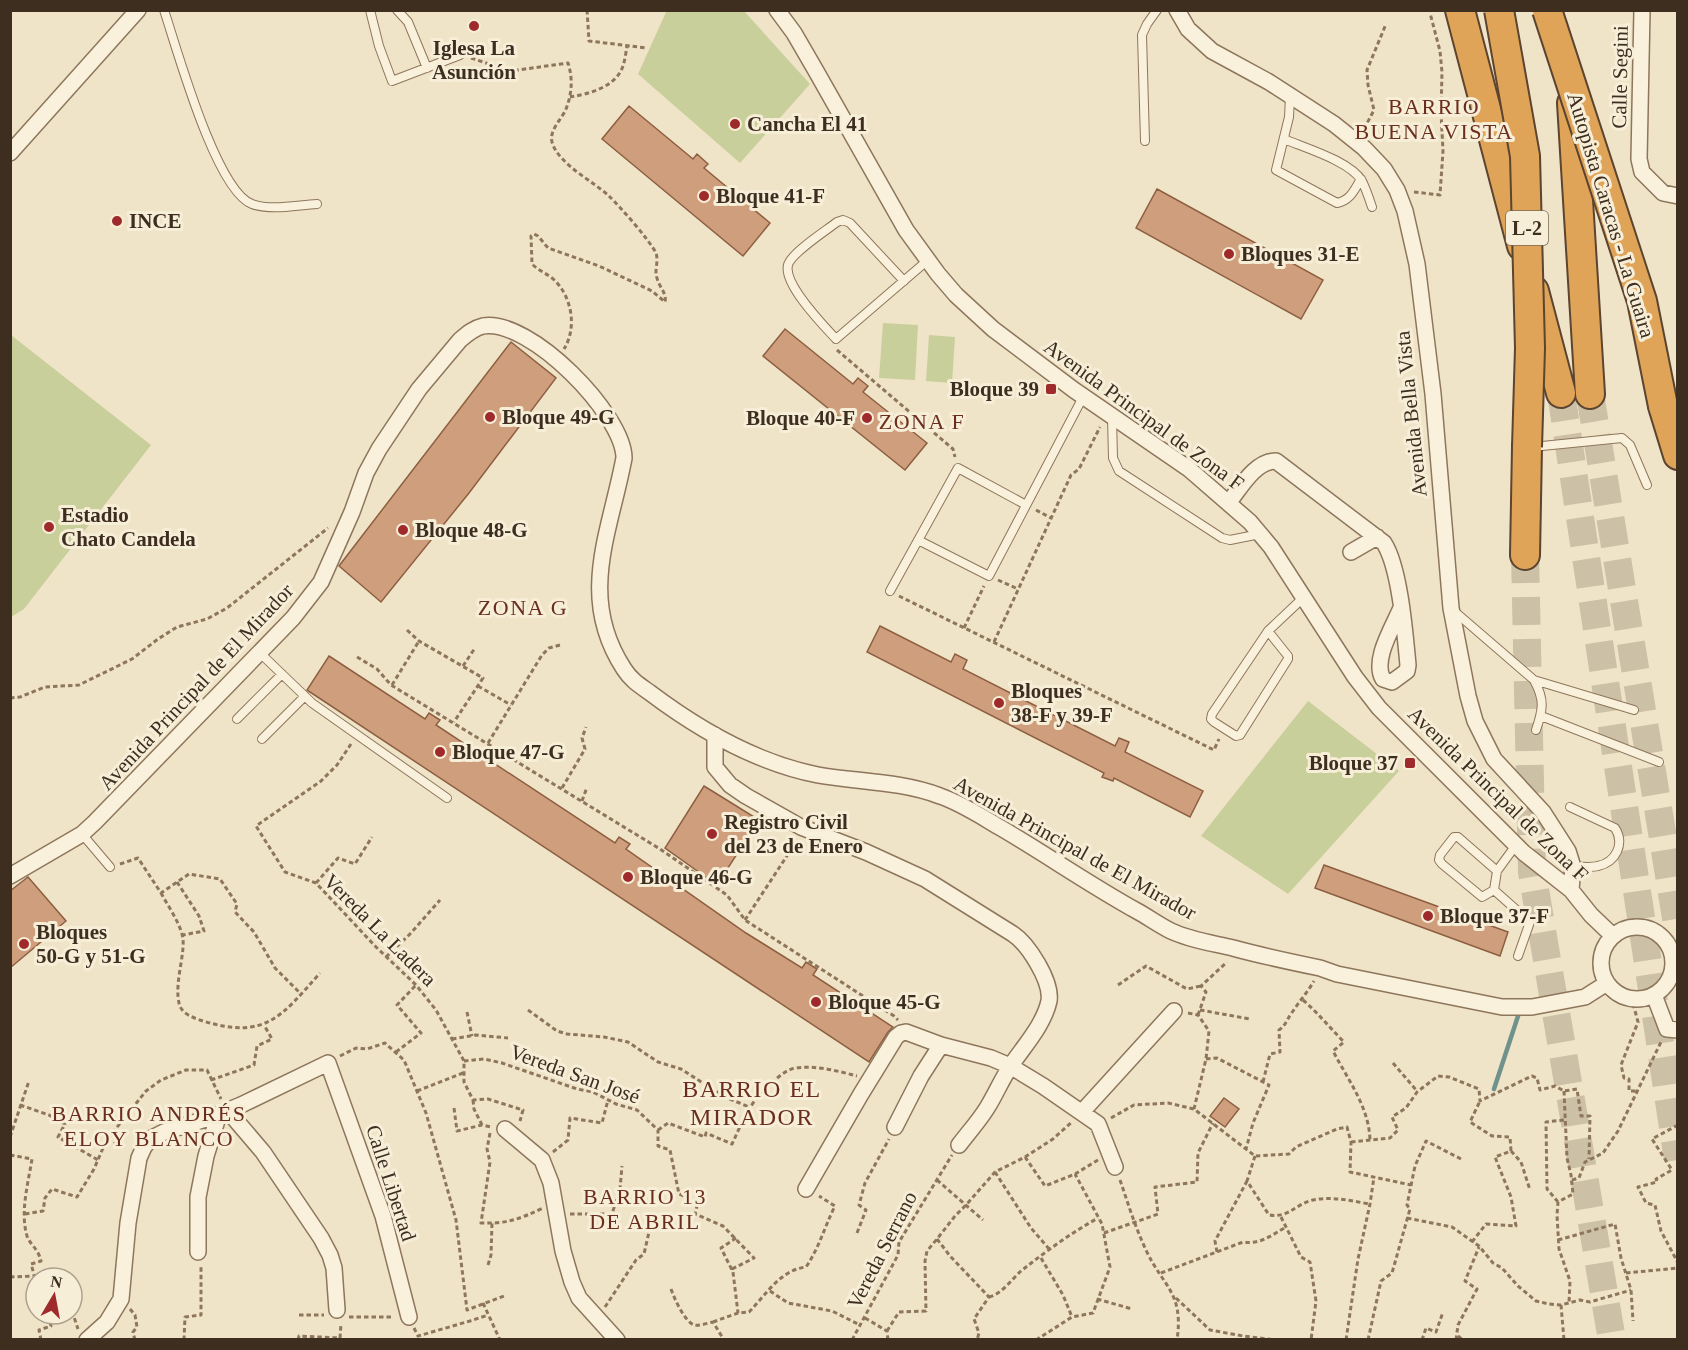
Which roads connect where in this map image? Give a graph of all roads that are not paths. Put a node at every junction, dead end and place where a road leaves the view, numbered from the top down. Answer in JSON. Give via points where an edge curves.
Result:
{"nodes":[{"id":1,"x":138,"y":10,"type":"edge"},
{"id":2,"x":164,"y":10,"type":"edge"},
{"id":3,"x":370,"y":10,"type":"edge"},
{"id":4,"x":397,"y":10,"type":"edge"},
{"id":5,"x":777,"y":10,"type":"edge"},
{"id":6,"x":1157,"y":10,"type":"edge"},
{"id":7,"x":1177,"y":10,"type":"edge"},
{"id":8,"x":1460,"y":10,"type":"edge"},
{"id":9,"x":1499,"y":10,"type":"edge"},
{"id":10,"x":1547,"y":10,"type":"edge"},
{"id":11,"x":1561,"y":10,"type":"edge"},
{"id":12,"x":1642,"y":10,"type":"edge"},
{"id":13,"x":460,"y":55,"type":"road end"},
{"id":14,"x":427,"y":68,"type":"junction"},
{"id":15,"x":1290,"y":96,"type":"junction"},
{"id":16,"x":1284,"y":139,"type":"junction"},
{"id":17,"x":1145,"y":141,"type":"dead end"},
{"id":18,"x":10,"y":153,"type":"edge"},
{"id":19,"x":1361,"y":179,"type":"junction"},
{"id":20,"x":1677,"y":196,"type":"edge"},
{"id":21,"x":316,"y":204,"type":"dead end"},
{"id":22,"x":1372,"y":207,"type":"dead end"},
{"id":23,"x":928,"y":260,"type":"junction"},
{"id":24,"x":904,"y":281,"type":"junction"},
{"id":25,"x":1561,"y":393,"type":"tunnel mouth"},
{"id":26,"x":1590,"y":394,"type":"tunnel mouth"},
{"id":27,"x":1083,"y":397,"type":"junction"},
{"id":28,"x":1110,"y":415,"type":"junction"},
{"id":29,"x":1527,"y":447,"type":"junction"},
{"id":30,"x":1677,"y":454,"type":"edge"},
{"id":31,"x":1647,"y":485,"type":"dead end"},
{"id":32,"x":1229,"y":502,"type":"junction"},
{"id":33,"x":1026,"y":505,"type":"junction"},
{"id":34,"x":1260,"y":534,"type":"junction"},
{"id":35,"x":1377,"y":537,"type":"junction"},
{"id":36,"x":918,"y":540,"type":"junction"},
{"id":37,"x":1351,"y":552,"type":"dead end"},
{"id":38,"x":1525,"y":555,"type":"tunnel mouth"},
{"id":39,"x":890,"y":591,"type":"road end"},
{"id":40,"x":1304,"y":597,"type":"junction"},
{"id":41,"x":1401,"y":608,"type":"dead end"},
{"id":42,"x":1451,"y":608,"type":"junction"},
{"id":43,"x":1268,"y":631,"type":"junction"},
{"id":44,"x":261,"y":653,"type":"junction"},
{"id":45,"x":282,"y":674,"type":"junction"},
{"id":46,"x":1534,"y":680,"type":"junction"},
{"id":47,"x":305,"y":696,"type":"junction"},
{"id":48,"x":1634,"y":710,"type":"dead end"},
{"id":49,"x":1541,"y":716,"type":"junction"},
{"id":50,"x":237,"y":719,"type":"dead end"},
{"id":51,"x":1536,"y":730,"type":"dead end"},
{"id":52,"x":715,"y":735,"type":"junction"},
{"id":53,"x":262,"y":739,"type":"dead end"},
{"id":54,"x":1659,"y":762,"type":"dead end"},
{"id":55,"x":447,"y":798,"type":"dead end"},
{"id":56,"x":1570,"y":807,"type":"dead end"},
{"id":57,"x":82,"y":834,"type":"junction"},
{"id":58,"x":1516,"y":845,"type":"junction"},
{"id":59,"x":110,"y":867,"type":"road end"},
{"id":60,"x":1572,"y":867,"type":"junction"},
{"id":61,"x":1497,"y":870,"type":"junction"},
{"id":62,"x":10,"y":876,"type":"edge"},
{"id":63,"x":1494,"y":890,"type":"junction"},
{"id":64,"x":1571,"y":890,"type":"junction"},
{"id":65,"x":1613,"y":936,"type":"junction"},
{"id":66,"x":1674,"y":945,"type":"edge"},
{"id":67,"x":1518,"y":956,"type":"dead end"},
{"id":68,"x":1672,"y":982,"type":"edge"},
{"id":69,"x":1607,"y":983,"type":"junction"},
{"id":70,"x":1654,"y":995,"type":"junction"},
{"id":71,"x":1174,"y":1011,"type":"dead end"},
{"id":72,"x":1672,"y":1030,"type":"edge"},
{"id":73,"x":941,"y":1045,"type":"junction"},
{"id":74,"x":1010,"y":1066,"type":"junction"},
{"id":75,"x":1082,"y":1112,"type":"junction"},
{"id":76,"x":223,"y":1113,"type":"junction"},
{"id":77,"x":895,"y":1127,"type":"road end"},
{"id":78,"x":498,"y":1128,"type":"road end"},
{"id":79,"x":959,"y":1145,"type":"road end"},
{"id":80,"x":1113,"y":1160,"type":"road end"},
{"id":81,"x":806,"y":1189,"type":"road end"},
{"id":82,"x":198,"y":1252,"type":"road end"},
{"id":83,"x":337,"y":1310,"type":"road end"},
{"id":84,"x":409,"y":1317,"type":"road end"},
{"id":85,"x":83,"y":1335,"type":"edge"},
{"id":86,"x":616,"y":1340,"type":"edge"}],
"edges":[{"from":1,"to":18,"type":"street"},
{"from":2,"to":21,"type":"lane","via":[[201,122],[237,194],[254,205]]},
{"from":3,"to":14,"type":"lane","via":[[392,81]]},
{"from":4,"to":14,"type":"lane","via":[[408,22]]},
{"from":5,"to":23,"type":"street","name":"Avenida Principal de Zona F","via":[[794,33],[906,230]]},
{"from":6,"to":17,"type":"lane","via":[[1142,34]]},
{"from":7,"to":15,"type":"street","name":"Avenida Bella Vista","via":[[1188,28],[1212,51]]},
{"from":8,"to":25,"type":"highway","number":"L-2"},
{"from":9,"to":29,"type":"highway","number":"L-2","bridge":true,"via":[[1525,156],[1530,348]]},
{"from":10,"to":30,"type":"highway","name":"Autopista Caracas - La Guaira","bridge":true,"via":[[1642,301]]},
{"from":11,"to":26,"type":"highway","name":"Autopista Caracas - La Guaira","number":"L-2","via":[[1572,101]]},
{"from":12,"to":20,"type":"street","name":"Calle Segini","via":[[1642,172],[1663,193]]},
{"from":13,"to":14,"type":"lane"},
{"from":15,"to":16,"type":"lane"},
{"from":15,"to":42,"type":"street","name":"Avenida Bella Vista","via":[[1334,123],[1384,169],[1405,211],[1417,264],[1433,394]]},
{"from":16,"to":19,"type":"lane","via":[[1349,168]]},
{"from":16,"to":19,"type":"lane","via":[[1275,170],[1333,202],[1350,197]]},
{"from":19,"to":22,"type":"lane"},
{"from":23,"to":24,"type":"lane"},
{"from":23,"to":27,"type":"street","name":"Avenida Principal de Zona F","via":[[970,309]]},
{"from":24,"to":24,"type":"lane","via":[[836,339],[795,290],[788,265],[793,256],[843,220]]},
{"from":27,"to":28,"type":"street","name":"Avenida Principal de Zona F"},
{"from":27,"to":33,"type":"lane"},
{"from":28,"to":32,"type":"street","name":"Avenida Principal de Zona F","via":[[1189,469]]},
{"from":28,"to":34,"type":"lane","via":[[1113,458],[1119,471],[1222,538]]},
{"from":29,"to":31,"type":"lane","via":[[1622,438]]},
{"from":29,"to":38,"type":"highway","number":"L-2"},
{"from":32,"to":34,"type":"street","name":"Avenida Principal de Zona F"},
{"from":32,"to":35,"type":"street","via":[[1258,467],[1276,461]]},
{"from":33,"to":36,"type":"lane","via":[[989,576]]},
{"from":33,"to":36,"type":"lane","via":[[958,468]]},
{"from":34,"to":40,"type":"street","name":"Avenida Principal de Zona F"},
{"from":35,"to":37,"type":"street"},
{"from":35,"to":41,"type":"street","via":[[1389,550]]},
{"from":36,"to":39,"type":"lane"},
{"from":40,"to":43,"type":"lane"},
{"from":40,"to":58,"type":"street","name":"Avenida Principal de Zona F","via":[[1379,708]]},
{"from":42,"to":46,"type":"lane"},
{"from":42,"to":60,"type":"street","name":"Avenida Bella Vista","via":[[1468,696],[1484,741],[1503,771],[1543,812],[1568,850]]},
{"from":43,"to":43,"type":"lane","via":[[1288,659],[1236,736],[1211,719],[1212,714]]},
{"from":44,"to":45,"type":"lane"},
{"from":44,"to":52,"type":"street","name":"Avenida Principal de El Mirador","via":[[321,582],[366,473],[399,417],[447,354],[472,330],[496,326],[537,344],[558,359],[613,426],[624,448],[599,576],[599,595],[611,642],[633,681]]},
{"from":44,"to":57,"type":"street","name":"Avenida Principal de El Mirador"},
{"from":45,"to":47,"type":"lane"},
{"from":45,"to":50,"type":"lane"},
{"from":46,"to":48,"type":"lane"},
{"from":46,"to":49,"type":"lane","via":[[1541,693]]},
{"from":47,"to":53,"type":"lane"},
{"from":47,"to":55,"type":"lane"},
{"from":49,"to":51,"type":"lane"},
{"from":49,"to":54,"type":"lane"},
{"from":52,"to":69,"type":"street","name":"Avenida Principal de El Mirador","via":[[793,770],[885,783],[940,796],[994,824],[1171,931],[1202,941],[1337,974],[1502,1006],[1532,1007],[1585,997]]},
{"from":52,"to":74,"type":"street","via":[[715,767],[730,785],[784,818],[925,879],[1023,941],[1047,985],[1049,1000],[1037,1028]]},
{"from":56,"to":60,"type":"lane","via":[[1615,828],[1620,840],[1610,861]]},
{"from":57,"to":59,"type":"lane"},
{"from":57,"to":62,"type":"street","name":"Avenida Principal de El Mirador"},
{"from":58,"to":61,"type":"lane"},
{"from":58,"to":64,"type":"street","name":"Avenida Principal de Zona F"},
{"from":60,"to":64,"type":"street","name":"Avenida Bella Vista"},
{"from":61,"to":63,"type":"lane"},
{"from":61,"to":63,"type":"lane","via":[[1458,837],[1440,855],[1442,864],[1478,895],[1482,897]]},
{"from":63,"to":67,"type":"lane","via":[[1530,922]]},
{"from":64,"to":65,"type":"street","name":"Avenida Principal de Zona F"},
{"from":65,"to":66,"type":"street","via":[[1629,928],[1646,928]]},
{"from":65,"to":69,"type":"street","via":[[1601,959]]},
{"from":66,"to":68,"type":"street"},
{"from":68,"to":70,"type":"street"},
{"from":69,"to":70,"type":"street","via":[[1628,998]]},
{"from":70,"to":72,"type":"street"},
{"from":71,"to":75,"type":"street"},
{"from":73,"to":74,"type":"street"},
{"from":73,"to":77,"type":"street"},
{"from":73,"to":81,"type":"street","via":[[908,1033],[896,1037]]},
{"from":74,"to":75,"type":"street"},
{"from":74,"to":79,"type":"street","via":[[987,1108]]},
{"from":75,"to":80,"type":"street","via":[[1098,1124]]},
{"from":76,"to":82,"type":"street","via":[[206,1156],[198,1197]]},
{"from":76,"to":83,"type":"street","via":[[263,1152],[321,1238],[334,1268]]},
{"from":76,"to":84,"type":"street","name":"Calle Libertad","via":[[328,1063],[383,1216]]},
{"from":76,"to":85,"type":"street","via":[[164,1132],[150,1139],[141,1153],[128,1223],[121,1299],[107,1322]]},
{"from":78,"to":86,"type":"street","via":[[542,1160],[551,1183],[562,1251],[572,1282],[579,1298]]}]}
